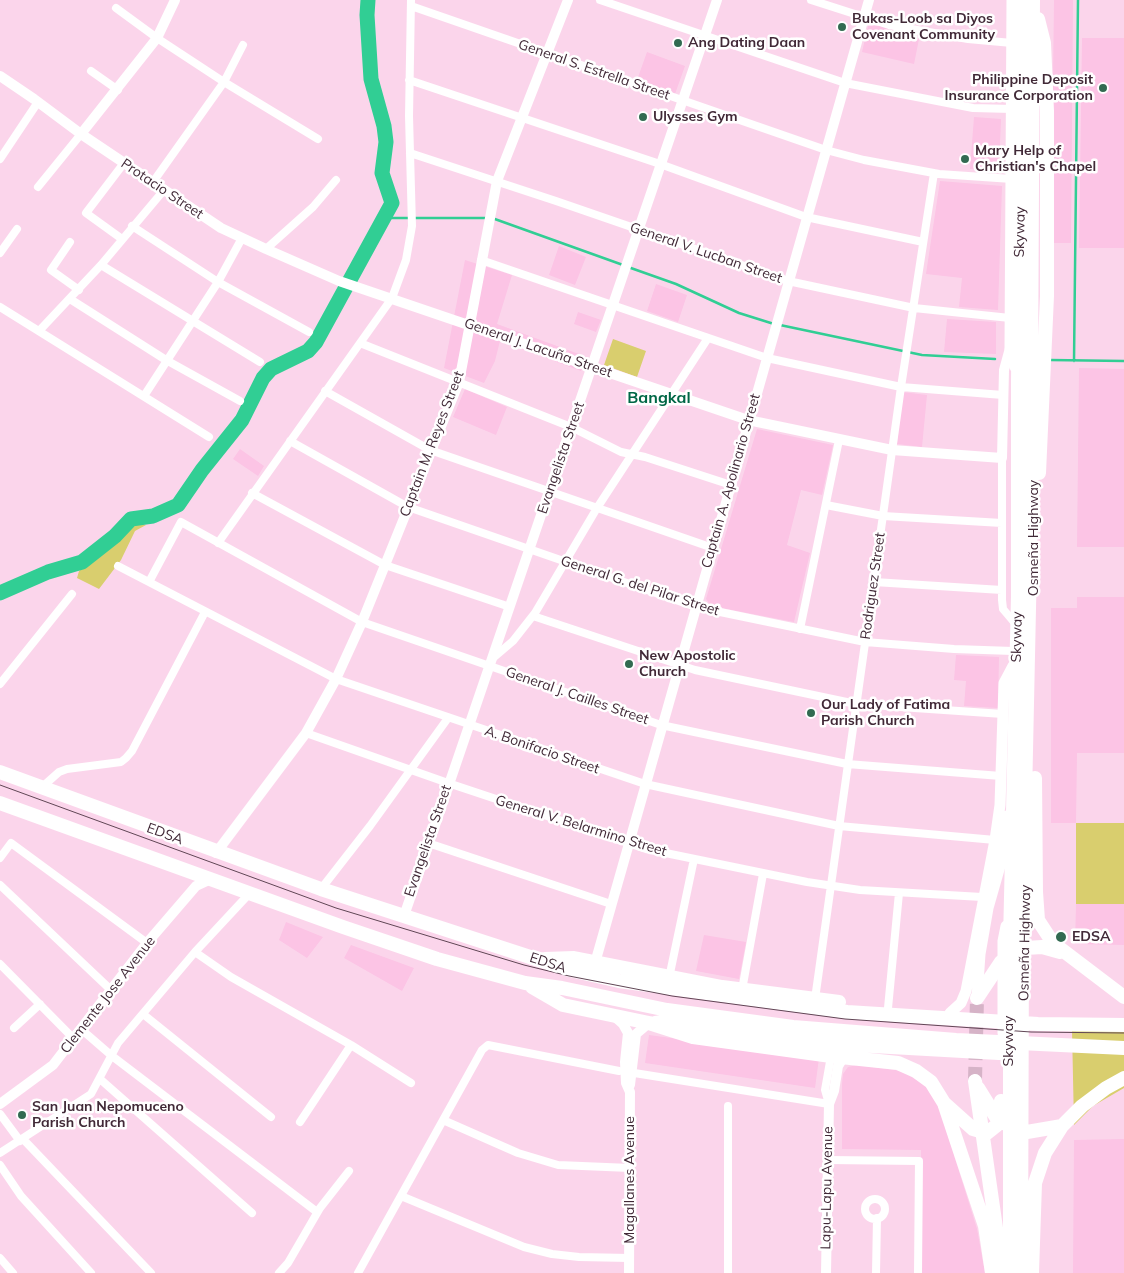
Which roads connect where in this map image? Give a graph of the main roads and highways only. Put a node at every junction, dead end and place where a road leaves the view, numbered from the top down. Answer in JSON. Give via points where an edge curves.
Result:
{"nodes":[{"id":1,"x":1012,"y":0,"type":"edge"},
{"id":2,"x":1022,"y":0,"type":"edge"},
{"id":3,"x":1035,"y":0,"type":"edge"},
{"id":4,"x":1037,"y":17,"type":"junction"},
{"id":5,"x":1030,"y":515,"type":"junction"},
{"id":6,"x":1013,"y":666,"type":"junction"},
{"id":7,"x":1032,"y":716,"type":"junction"},
{"id":8,"x":0,"y":772,"type":"edge"},
{"id":9,"x":0,"y":803,"type":"edge"},
{"id":10,"x":1027,"y":852,"type":"junction"},
{"id":11,"x":1003,"y":941,"type":"junction"},
{"id":12,"x":1068,"y":955,"type":"junction"},
{"id":13,"x":536,"y":959,"type":"junction"},
{"id":14,"x":970,"y":964,"type":"junction"},
{"id":15,"x":525,"y":983,"type":"junction"},
{"id":16,"x":1124,"y":997,"type":"edge"},
{"id":17,"x":977,"y":998,"type":"joint"},
{"id":18,"x":950,"y":1013,"type":"junction"},
{"id":19,"x":649,"y":1023,"type":"junction"},
{"id":20,"x":1124,"y":1025,"type":"edge"},
{"id":21,"x":1003,"y":1032,"type":"junction"},
{"id":22,"x":1042,"y":1045,"type":"junction"},
{"id":23,"x":1124,"y":1048,"type":"edge"},
{"id":24,"x":1124,"y":1078,"type":"edge"},
{"id":25,"x":944,"y":1103,"type":"junction"},
{"id":26,"x":1001,"y":1105,"type":"junction"},
{"id":27,"x":1062,"y":1126,"type":"junction"},
{"id":28,"x":1016,"y":1180,"type":"junction"},
{"id":29,"x":972,"y":1189,"type":"junction"},
{"id":30,"x":1028,"y":1196,"type":"junction"},
{"id":31,"x":992,"y":1273,"type":"edge"},
{"id":32,"x":1002,"y":1273,"type":"edge"},
{"id":33,"x":1010,"y":1273,"type":"edge"},
{"id":34,"x":1022,"y":1273,"type":"edge"},
{"id":35,"x":1032,"y":1273,"type":"edge"}],
"edges":[{"from":1,"to":6,"type":"main road","name":"Osmeña Highway","via":[[1010,348],[1015,369]]},
{"from":2,"to":33,"type":"highway","name":"Skyway","via":[[1018,596],[1010,940]]},
{"from":3,"to":4,"type":"main road","name":"Osmeña Highway"},
{"from":3,"to":5,"type":"highway","name":"Skyway"},
{"from":4,"to":5,"type":"highway","via":[[1042,32],[1045,66],[1047,296],[1037,497]]},
{"from":4,"to":7,"type":"main road","name":"Osmeña Highway"},
{"from":5,"to":34,"type":"highway","name":"Skyway","via":[[1022,960]]},
{"from":6,"to":14,"type":"main road","name":"Osmeña Highway","via":[[1004,683],[995,840]]},
{"from":6,"to":17,"type":"main road","name":"Osmeña Highway","via":[[1005,840],[988,908]]},
{"from":7,"to":10,"type":"main road","name":"Osmeña Highway"},
{"from":7,"to":12,"type":"highway","via":[[1036,914],[1042,930]]},
{"from":8,"to":13,"type":"highway","name":"EDSA","via":[[216,853]]},
{"from":9,"to":15,"type":"highway","name":"EDSA","via":[[437,959]]},
{"from":10,"to":11,"type":"main road"},
{"from":10,"to":30,"type":"main road","name":"Osmeña Highway"},
{"from":11,"to":14,"type":"main road","via":[[996,958],[985,969],[978,970]]},
{"from":11,"to":21,"type":"main road"},
{"from":12,"to":16,"type":"highway"},
{"from":12,"to":17,"type":"highway","via":[[1042,947],[1018,950],[1000,962]]},
{"from":13,"to":18,"type":"highway","via":[[574,958],[669,978],[839,1005]]},
{"from":13,"to":20,"type":"highway","name":"EDSA","via":[[619,981],[847,1012],[1038,1024]]},
{"from":14,"to":18,"type":"main road","name":"Osmeña Highway","via":[[964,998]]},
{"from":15,"to":19,"type":"highway","name":"EDSA","via":[[563,1005]]},
{"from":15,"to":22,"type":"highway","name":"EDSA","via":[[667,1010],[793,1027]]},
{"from":18,"to":21,"type":"highway","via":[[992,1017]]},
{"from":19,"to":22,"type":"highway","via":[[669,1022],[810,1041],[963,1052],[999,1053]]},
{"from":19,"to":25,"type":"highway","via":[[692,1037],[898,1063],[910,1067],[931,1082]]},
{"from":21,"to":26,"type":"highway"},
{"from":22,"to":23,"type":"highway","name":"EDSA"},
{"from":24,"to":27,"type":"highway","via":[[1094,1096]]},
{"from":25,"to":26,"type":"highway","via":[[973,1129],[987,1133],[998,1125]]},
{"from":25,"to":29,"type":"highway"},
{"from":26,"to":28,"type":"highway"},
{"from":27,"to":30,"type":"highway","via":[[1038,1168]]},
{"from":27,"to":32,"type":"highway","via":[[1027,1132],[1009,1126],[996,1116],[975,1081]]},
{"from":28,"to":29,"type":"highway","via":[[1006,1170],[993,1166],[980,1172]]},
{"from":28,"to":30,"type":"highway"},
{"from":29,"to":31,"type":"highway","via":[[985,1226]]},
{"from":30,"to":34,"type":"highway"},
{"from":30,"to":35,"type":"highway"}]}
